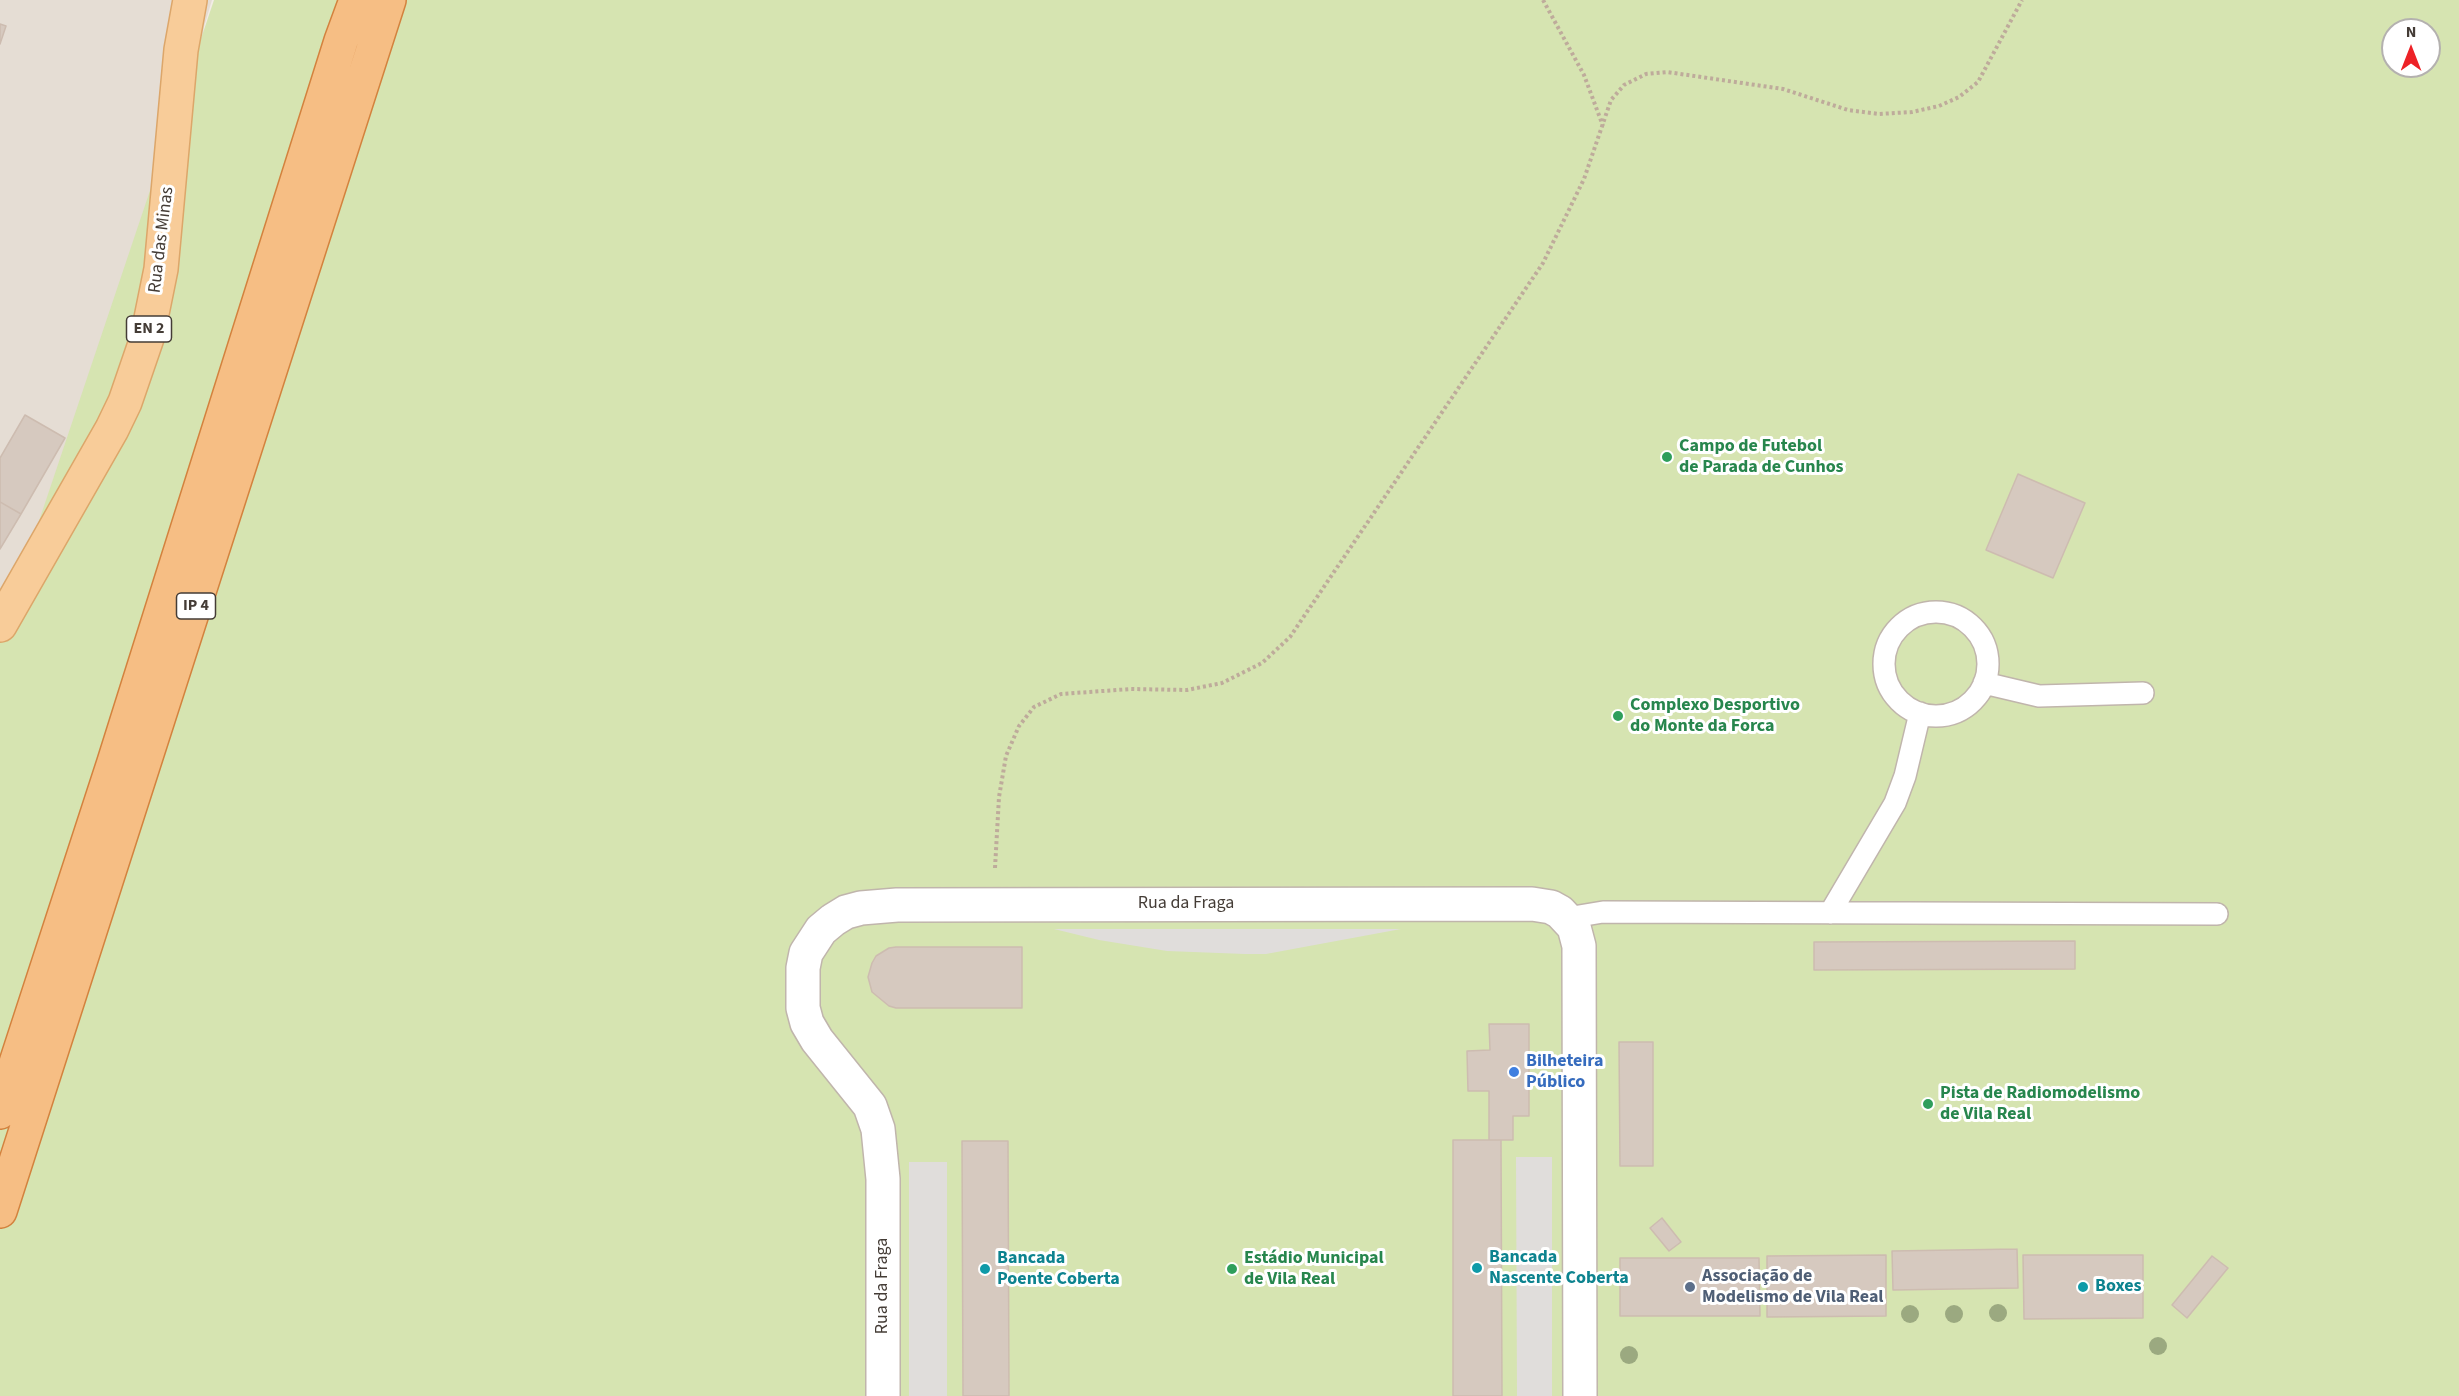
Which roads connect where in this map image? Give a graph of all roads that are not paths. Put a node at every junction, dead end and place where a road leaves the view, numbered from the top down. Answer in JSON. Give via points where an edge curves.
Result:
{"nodes":[{"id":1,"x":190,"y":0,"type":"edge"},
{"id":2,"x":356,"y":0,"type":"edge"},
{"id":3,"x":389,"y":0,"type":"edge"},
{"id":4,"x":0,"y":625,"type":"edge"},
{"id":5,"x":1984,"y":683,"type":"junction"},
{"id":6,"x":2143,"y":693,"type":"dead end"},
{"id":7,"x":1920,"y":713,"type":"junction"},
{"id":8,"x":1830,"y":913,"type":"junction"},
{"id":9,"x":2217,"y":914,"type":"dead end"},
{"id":10,"x":1567,"y":918,"type":"junction"},
{"id":11,"x":0,"y":1112,"type":"edge"},
{"id":12,"x":0,"y":1211,"type":"edge"},
{"id":13,"x":883,"y":1396,"type":"edge"},
{"id":14,"x":1580,"y":1396,"type":"edge"}],
"edges":[{"from":1,"to":4,"type":"main road","name":"Rua das Minas","number":"EN 2","via":[[181,50],[161,269],[144,349],[112,429]]},
{"from":2,"to":11,"type":"highway","number":"IP 4"},
{"from":3,"to":12,"type":"highway","number":"IP 4"},
{"from":5,"to":6,"type":"lane","via":[[2039,696]]},
{"from":5,"to":7,"type":"lane","via":[[1976,698],[1963,709],[1946,715]]},
{"from":5,"to":7,"type":"lane","via":[[1989,667],[1987,651],[1969,623],[1937,612],[1906,621],[1885,650],[1884,668],[1888,685],[1898,700]]},
{"from":7,"to":8,"type":"lane","via":[[1895,803]]},
{"from":8,"to":9,"type":"lane"},
{"from":8,"to":10,"type":"lane","via":[[1603,912]]},
{"from":10,"to":13,"type":"street","name":"Rua da Fraga","via":[[1540,904],[897,905],[861,908],[833,920],[806,953],[803,1008],[817,1040],[870,1106],[878,1129],[883,1179]]},
{"from":10,"to":14,"type":"street","via":[[1578,935],[1579,946]]}]}
